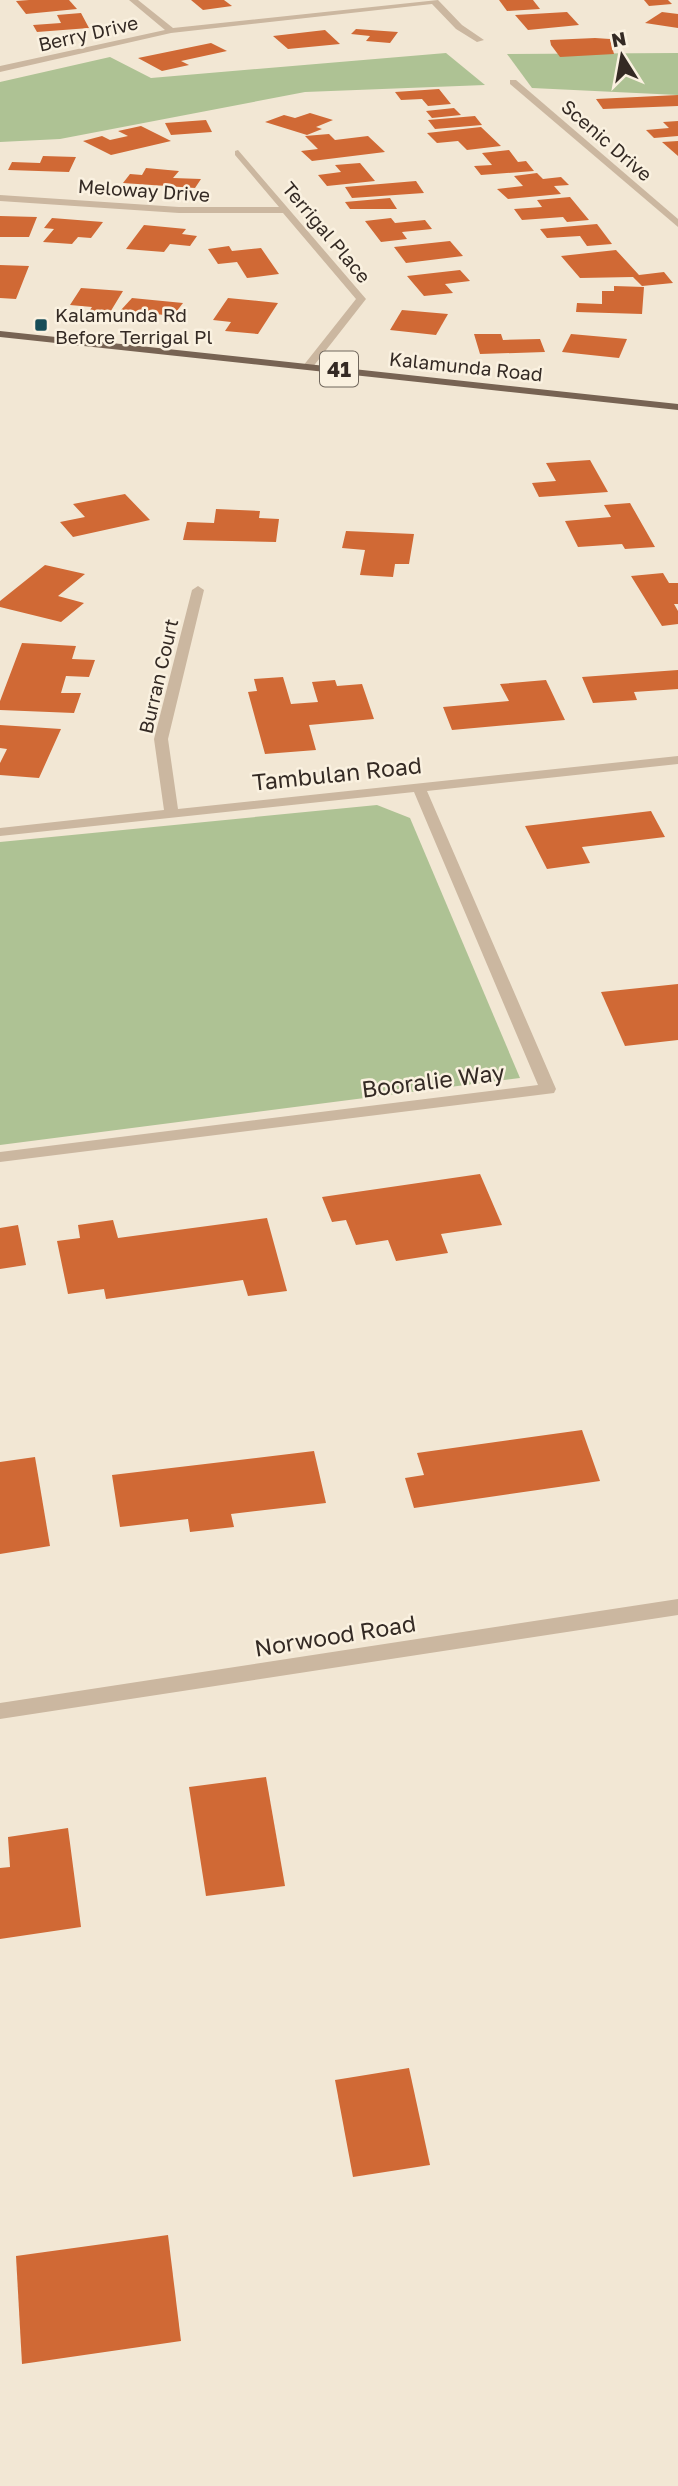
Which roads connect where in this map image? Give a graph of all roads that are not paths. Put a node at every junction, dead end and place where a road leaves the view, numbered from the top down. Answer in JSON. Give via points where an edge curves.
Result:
{"nodes":[{"id":1,"x":133,"y":0,"type":"edge"},
{"id":2,"x":433,"y":0,"type":"edge"},
{"id":3,"x":171,"y":31,"type":"junction"},
{"id":4,"x":480,"y":40,"type":"dead end"},
{"id":5,"x":0,"y":69,"type":"edge"},
{"id":6,"x":513,"y":82,"type":"dead end"},
{"id":7,"x":239,"y":153,"type":"dead end"},
{"id":8,"x":0,"y":198,"type":"edge"},
{"id":9,"x":286,"y":209,"type":"junction"},
{"id":10,"x":678,"y":224,"type":"edge"},
{"id":11,"x":0,"y":334,"type":"edge"},
{"id":12,"x":308,"y":366,"type":"junction"},
{"id":13,"x":678,"y":407,"type":"edge"},
{"id":14,"x":198,"y":590,"type":"dead end"},
{"id":15,"x":678,"y":760,"type":"edge"},
{"id":16,"x":419,"y":788,"type":"junction"},
{"id":17,"x":171,"y":813,"type":"junction"},
{"id":18,"x":0,"y":832,"type":"edge"},
{"id":19,"x":0,"y":1157,"type":"edge"},
{"id":20,"x":678,"y":1607,"type":"edge"},
{"id":21,"x":0,"y":1711,"type":"edge"}],
"edges":[{"from":1,"to":3,"type":"street"},
{"from":2,"to":3,"type":"street","name":"Berry Drive"},
{"from":2,"to":4,"type":"street","via":[[459,27]]},
{"from":3,"to":5,"type":"street","name":"Berry Drive"},
{"from":6,"to":10,"type":"street","name":"Scenic Drive"},
{"from":7,"to":9,"type":"street","name":"Terrigal Place"},
{"from":8,"to":9,"type":"street","name":"Meloway Drive","via":[[223,214]]},
{"from":9,"to":12,"type":"street","name":"Terrigal Place","via":[[361,299]]},
{"from":11,"to":12,"type":"main road","name":"Kalamunda Road","number":"41"},
{"from":12,"to":13,"type":"main road","name":"Kalamunda Road","number":"41"},
{"from":14,"to":17,"type":"street","name":"Burran Court","via":[[161,739]]},
{"from":15,"to":16,"type":"street","name":"Tambulan Road"},
{"from":16,"to":17,"type":"street","name":"Tambulan Road"},
{"from":16,"to":19,"type":"street","name":"Booralie Way","via":[[548,1089]]},
{"from":17,"to":18,"type":"street","name":"Tambulan Road"},
{"from":20,"to":21,"type":"street","name":"Norwood Road"}]}
